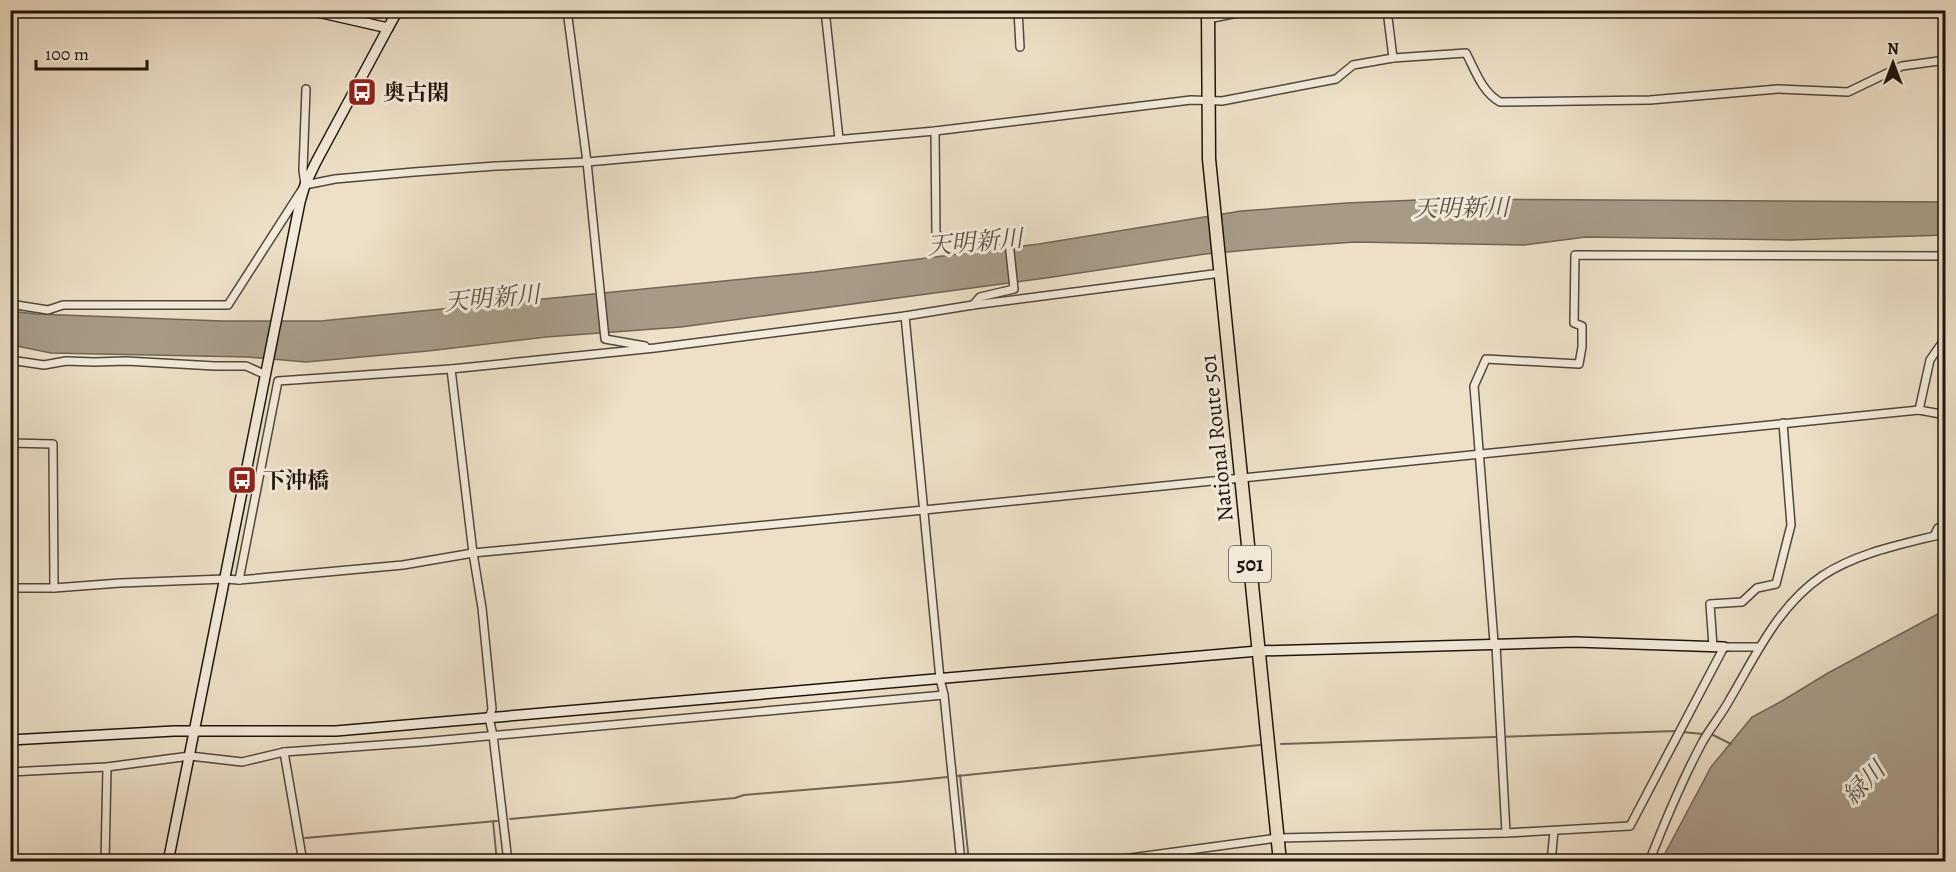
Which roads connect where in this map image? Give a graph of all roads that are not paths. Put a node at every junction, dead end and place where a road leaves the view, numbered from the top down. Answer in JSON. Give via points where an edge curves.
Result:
{"nodes":[{"id":1,"x":309,"y":10,"type":"edge"},
{"id":2,"x":398,"y":10,"type":"edge"},
{"id":3,"x":567,"y":10,"type":"edge"},
{"id":4,"x":825,"y":10,"type":"edge"},
{"id":5,"x":1018,"y":10,"type":"edge"},
{"id":6,"x":1252,"y":10,"type":"edge"},
{"id":7,"x":1387,"y":10,"type":"edge"},
{"id":8,"x":1208,"y":15,"type":"edge"},
{"id":9,"x":388,"y":28,"type":"junction"},
{"id":10,"x":1020,"y":47,"type":"dead end"},
{"id":11,"x":1393,"y":58,"type":"junction"},
{"id":12,"x":1946,"y":60,"type":"edge"},
{"id":13,"x":306,"y":89,"type":"dead end"},
{"id":14,"x":1208,"y":101,"type":"junction"},
{"id":15,"x":935,"y":131,"type":"junction"},
{"id":16,"x":839,"y":139,"type":"junction"},
{"id":17,"x":587,"y":162,"type":"junction"},
{"id":18,"x":305,"y":184,"type":"junction"},
{"id":19,"x":1946,"y":256,"type":"edge"},
{"id":20,"x":1221,"y":270,"type":"junction"},
{"id":21,"x":10,"y":304,"type":"edge"},
{"id":22,"x":973,"y":306,"type":"junction"},
{"id":23,"x":905,"y":316,"type":"junction"},
{"id":24,"x":1946,"y":337,"type":"edge"},
{"id":25,"x":655,"y":348,"type":"junction"},
{"id":26,"x":10,"y":360,"type":"edge"},
{"id":27,"x":451,"y":369,"type":"junction"},
{"id":28,"x":267,"y":371,"type":"junction"},
{"id":29,"x":1919,"y":410,"type":"junction"},
{"id":30,"x":1946,"y":415,"type":"edge"},
{"id":31,"x":1783,"y":423,"type":"junction"},
{"id":32,"x":10,"y":443,"type":"edge"},
{"id":33,"x":1479,"y":453,"type":"junction"},
{"id":34,"x":1241,"y":478,"type":"junction"},
{"id":35,"x":924,"y":510,"type":"junction"},
{"id":36,"x":1946,"y":525,"type":"edge"},
{"id":37,"x":1946,"y":533,"type":"edge"},
{"id":38,"x":1934,"y":536,"type":"junction"},
{"id":39,"x":473,"y":553,"type":"junction"},
{"id":40,"x":225,"y":579,"type":"junction"},
{"id":41,"x":239,"y":580,"type":"junction"},
{"id":42,"x":10,"y":588,"type":"edge"},
{"id":43,"x":54,"y":588,"type":"junction"},
{"id":44,"x":1496,"y":645,"type":"junction"},
{"id":45,"x":1713,"y":646,"type":"junction"},
{"id":46,"x":1724,"y":647,"type":"junction"},
{"id":47,"x":1759,"y":647,"type":"junction"},
{"id":48,"x":1258,"y":651,"type":"junction"},
{"id":49,"x":940,"y":679,"type":"junction"},
{"id":50,"x":944,"y":695,"type":"junction"},
{"id":51,"x":489,"y":718,"type":"junction"},
{"id":52,"x":195,"y":731,"type":"junction"},
{"id":53,"x":493,"y":735,"type":"junction"},
{"id":54,"x":10,"y":740,"type":"edge"},
{"id":55,"x":284,"y":752,"type":"junction"},
{"id":56,"x":190,"y":756,"type":"junction"},
{"id":57,"x":107,"y":767,"type":"junction"},
{"id":58,"x":10,"y":772,"type":"edge"},
{"id":59,"x":1554,"y":831,"type":"junction"},
{"id":60,"x":1506,"y":833,"type":"junction"},
{"id":61,"x":1278,"y":838,"type":"junction"},
{"id":62,"x":105,"y":861,"type":"edge"},
{"id":63,"x":168,"y":861,"type":"edge"},
{"id":64,"x":303,"y":861,"type":"edge"},
{"id":65,"x":508,"y":861,"type":"edge"},
{"id":66,"x":961,"y":861,"type":"edge"},
{"id":67,"x":1101,"y":861,"type":"edge"},
{"id":68,"x":1280,"y":861,"type":"edge"},
{"id":69,"x":1551,"y":861,"type":"edge"},
{"id":70,"x":1649,"y":861,"type":"edge"}],
"edges":[{"from":1,"to":9,"type":"street"},
{"from":2,"to":9,"type":"street"},
{"from":3,"to":17,"type":"street"},
{"from":4,"to":16,"type":"street"},
{"from":5,"to":10,"type":"street"},
{"from":6,"to":8,"type":"street"},
{"from":7,"to":11,"type":"street"},
{"from":8,"to":14,"type":"highway","name":"National Route 501","number":"501"},
{"from":9,"to":18,"type":"street"},
{"from":11,"to":12,"type":"street","via":[[1466,53],[1485,90],[1500,102],[1650,100],[1778,89],[1848,92],[1902,66]]},
{"from":11,"to":14,"type":"street","via":[[1353,65],[1336,79]]},
{"from":13,"to":18,"type":"street"},
{"from":14,"to":15,"type":"street"},
{"from":14,"to":20,"type":"highway","name":"National Route 501","number":"501","via":[[1209,159]]},
{"from":15,"to":16,"type":"street"},
{"from":15,"to":22,"type":"street","via":[[936,236],[980,243],[993,239],[1009,242],[1014,289],[980,297]]},
{"from":16,"to":17,"type":"street"},
{"from":17,"to":18,"type":"street","via":[[496,165]]},
{"from":17,"to":25,"type":"street","via":[[605,339]]},
{"from":18,"to":21,"type":"street","via":[[228,305],[63,305],[48,310]]},
{"from":18,"to":28,"type":"street"},
{"from":19,"to":33,"type":"street","via":[[1575,255],[1574,323],[1582,326],[1579,364],[1486,359],[1474,387]]},
{"from":20,"to":22,"type":"street"},
{"from":20,"to":34,"type":"highway","name":"National Route 501","number":"501"},
{"from":22,"to":23,"type":"street"},
{"from":23,"to":25,"type":"street"},
{"from":23,"to":35,"type":"street"},
{"from":24,"to":29,"type":"street","via":[[1930,360]]},
{"from":25,"to":27,"type":"street"},
{"from":26,"to":28,"type":"street","via":[[44,364],[66,360],[246,366]]},
{"from":27,"to":39,"type":"street"},
{"from":27,"to":41,"type":"street","via":[[278,381]]},
{"from":28,"to":40,"type":"street"},
{"from":29,"to":30,"type":"street"},
{"from":29,"to":31,"type":"street"},
{"from":31,"to":33,"type":"street"},
{"from":31,"to":45,"type":"street","via":[[1791,525],[1776,584],[1757,588],[1742,602],[1710,604]]},
{"from":32,"to":43,"type":"street","via":[[53,444]]},
{"from":33,"to":34,"type":"street"},
{"from":33,"to":44,"type":"street"},
{"from":34,"to":35,"type":"street"},
{"from":34,"to":48,"type":"highway","name":"National Route 501","number":"501"},
{"from":35,"to":39,"type":"street"},
{"from":35,"to":49,"type":"street"},
{"from":36,"to":38,"type":"street","via":[[1938,528]]},
{"from":37,"to":38,"type":"street"},
{"from":38,"to":47,"type":"street","via":[[1867,554],[1822,576],[1796,599]]},
{"from":39,"to":41,"type":"street","via":[[403,565]]},
{"from":39,"to":51,"type":"street","via":[[492,709]]},
{"from":40,"to":41,"type":"street"},
{"from":40,"to":43,"type":"street"},
{"from":40,"to":52,"type":"street"},
{"from":42,"to":43,"type":"street"},
{"from":44,"to":45,"type":"street","via":[[1575,642]]},
{"from":44,"to":48,"type":"street"},
{"from":44,"to":60,"type":"street"},
{"from":45,"to":46,"type":"street"},
{"from":46,"to":47,"type":"street"},
{"from":46,"to":59,"type":"street","via":[[1630,825]]},
{"from":47,"to":70,"type":"street","via":[[1680,787]]},
{"from":48,"to":49,"type":"street"},
{"from":48,"to":61,"type":"highway","name":"National Route 501","number":"501"},
{"from":49,"to":50,"type":"street"},
{"from":49,"to":51,"type":"street"},
{"from":50,"to":53,"type":"street"},
{"from":50,"to":66,"type":"street"},
{"from":51,"to":52,"type":"street","via":[[336,731]]},
{"from":51,"to":53,"type":"street"},
{"from":52,"to":54,"type":"street"},
{"from":52,"to":56,"type":"street"},
{"from":53,"to":55,"type":"street"},
{"from":53,"to":65,"type":"street"},
{"from":55,"to":56,"type":"street","via":[[242,762]]},
{"from":55,"to":64,"type":"street"},
{"from":56,"to":57,"type":"street"},
{"from":56,"to":63,"type":"street"},
{"from":57,"to":58,"type":"street"},
{"from":57,"to":62,"type":"street"},
{"from":59,"to":60,"type":"street"},
{"from":59,"to":69,"type":"street"},
{"from":60,"to":61,"type":"street"},
{"from":61,"to":67,"type":"street"},
{"from":61,"to":68,"type":"highway","name":"National Route 501","number":"501"}]}
